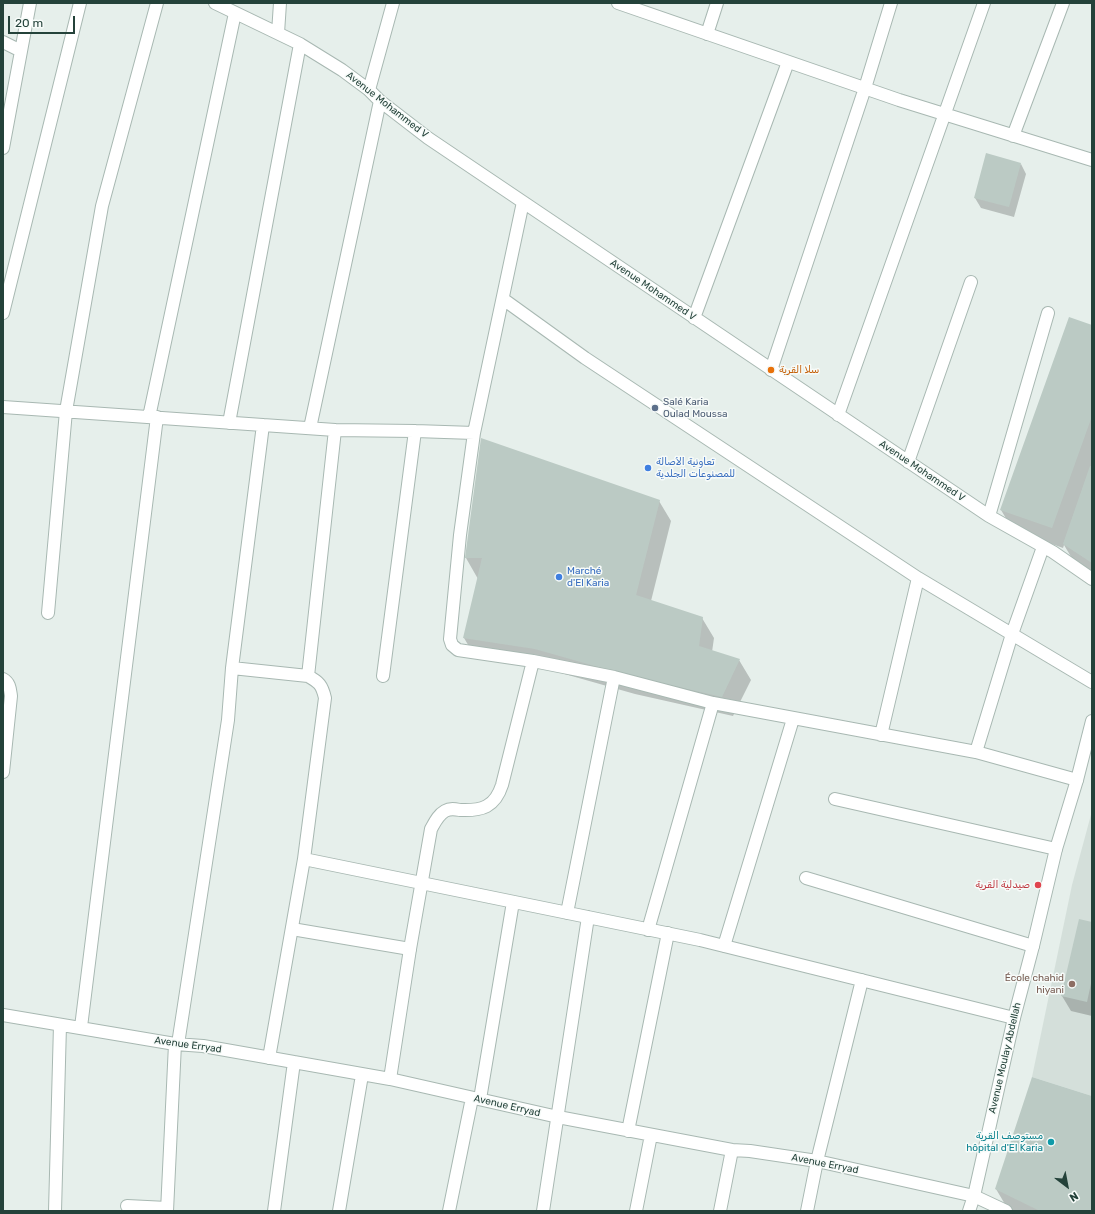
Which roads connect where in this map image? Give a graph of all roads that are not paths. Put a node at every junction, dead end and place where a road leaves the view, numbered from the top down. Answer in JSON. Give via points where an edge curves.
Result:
{"nodes":[{"id":1,"x":30,"y":3,"type":"edge"},
{"id":2,"x":80,"y":3,"type":"edge"},
{"id":3,"x":157,"y":3,"type":"edge"},
{"id":4,"x":215,"y":3,"type":"edge"},
{"id":5,"x":280,"y":3,"type":"edge"},
{"id":6,"x":393,"y":3,"type":"edge"},
{"id":7,"x":618,"y":3,"type":"edge"},
{"id":8,"x":717,"y":3,"type":"edge"},
{"id":9,"x":891,"y":3,"type":"edge"},
{"id":10,"x":984,"y":3,"type":"edge"},
{"id":11,"x":1063,"y":3,"type":"edge"},
{"id":12,"x":235,"y":13,"type":"junction"},
{"id":13,"x":278,"y":33,"type":"junction"},
{"id":14,"x":707,"y":34,"type":"junction"},
{"id":15,"x":3,"y":42,"type":"edge"},
{"id":16,"x":300,"y":44,"type":"junction"},
{"id":17,"x":21,"y":51,"type":"junction"},
{"id":18,"x":788,"y":62,"type":"junction"},
{"id":19,"x":865,"y":88,"type":"junction"},
{"id":20,"x":369,"y":90,"type":"junction"},
{"id":21,"x":380,"y":101,"type":"junction"},
{"id":22,"x":7,"y":102,"type":"edge"},
{"id":23,"x":944,"y":114,"type":"junction"},
{"id":24,"x":1014,"y":136,"type":"junction"},
{"id":25,"x":3,"y":148,"type":"edge"},
{"id":26,"x":1092,"y":160,"type":"edge"},
{"id":27,"x":523,"y":202,"type":"junction"},
{"id":28,"x":971,"y":282,"type":"dead end"},
{"id":29,"x":503,"y":299,"type":"junction"},
{"id":30,"x":3,"y":313,"type":"edge"},
{"id":31,"x":1048,"y":313,"type":"dead end"},
{"id":32,"x":694,"y":318,"type":"junction"},
{"id":33,"x":772,"y":370,"type":"junction"},
{"id":34,"x":3,"y":407,"type":"edge"},
{"id":35,"x":66,"y":411,"type":"junction"},
{"id":36,"x":838,"y":414,"type":"junction"},
{"id":37,"x":153,"y":417,"type":"junction"},
{"id":38,"x":229,"y":423,"type":"junction"},
{"id":39,"x":263,"y":425,"type":"junction"},
{"id":40,"x":310,"y":428,"type":"junction"},
{"id":41,"x":336,"y":430,"type":"junction"},
{"id":42,"x":415,"y":431,"type":"junction"},
{"id":43,"x":474,"y":434,"type":"junction"},
{"id":44,"x":908,"y":462,"type":"junction"},
{"id":45,"x":989,"y":516,"type":"junction"},
{"id":46,"x":1043,"y":547,"type":"junction"},
{"id":47,"x":918,"y":578,"type":"junction"},
{"id":48,"x":1092,"y":579,"type":"edge"},
{"id":49,"x":48,"y":613,"type":"dead end"},
{"id":50,"x":1012,"y":634,"type":"junction"},
{"id":51,"x":533,"y":661,"type":"junction"},
{"id":52,"x":232,"y":668,"type":"junction"},
{"id":53,"x":308,"y":676,"type":"junction"},
{"id":54,"x":383,"y":676,"type":"dead end"},
{"id":55,"x":614,"y":677,"type":"junction"},
{"id":56,"x":3,"y":679,"type":"edge"},
{"id":57,"x":1092,"y":682,"type":"edge"},
{"id":58,"x":713,"y":703,"type":"junction"},
{"id":59,"x":792,"y":718,"type":"junction"},
{"id":60,"x":1092,"y":721,"type":"edge"},
{"id":61,"x":881,"y":735,"type":"junction"},
{"id":62,"x":976,"y":752,"type":"junction"},
{"id":63,"x":3,"y":772,"type":"edge"},
{"id":64,"x":1077,"y":780,"type":"junction"},
{"id":65,"x":835,"y":799,"type":"dead end"},
{"id":66,"x":1056,"y":849,"type":"junction"},
{"id":67,"x":304,"y":859,"type":"junction"},
{"id":68,"x":806,"y":878,"type":"dead end"},
{"id":69,"x":422,"y":884,"type":"junction"},
{"id":70,"x":513,"y":902,"type":"junction"},
{"id":71,"x":567,"y":913,"type":"junction"},
{"id":72,"x":588,"y":917,"type":"junction"},
{"id":73,"x":292,"y":929,"type":"junction"},
{"id":74,"x":648,"y":930,"type":"junction"},
{"id":75,"x":668,"y":934,"type":"junction"},
{"id":76,"x":724,"y":946,"type":"junction"},
{"id":77,"x":1034,"y":946,"type":"junction"},
{"id":78,"x":410,"y":949,"type":"junction"},
{"id":79,"x":862,"y":980,"type":"junction"},
{"id":80,"x":3,"y":1015,"type":"edge"},
{"id":81,"x":1014,"y":1018,"type":"junction"},
{"id":82,"x":60,"y":1025,"type":"junction"},
{"id":83,"x":81,"y":1027,"type":"junction"},
{"id":84,"x":176,"y":1044,"type":"junction"},
{"id":85,"x":269,"y":1058,"type":"junction"},
{"id":86,"x":294,"y":1062,"type":"junction"},
{"id":87,"x":362,"y":1075,"type":"junction"},
{"id":88,"x":390,"y":1079,"type":"junction"},
{"id":89,"x":476,"y":1099,"type":"junction"},
{"id":90,"x":558,"y":1117,"type":"junction"},
{"id":91,"x":628,"y":1131,"type":"junction"},
{"id":92,"x":651,"y":1135,"type":"junction"},
{"id":93,"x":732,"y":1150,"type":"junction"},
{"id":94,"x":817,"y":1162,"type":"junction"},
{"id":95,"x":974,"y":1196,"type":"junction"},
{"id":96,"x":127,"y":1206,"type":"dead end"},
{"id":97,"x":167,"y":1210,"type":"edge"},
{"id":98,"x":55,"y":1211,"type":"edge"},
{"id":99,"x":274,"y":1211,"type":"edge"},
{"id":100,"x":339,"y":1211,"type":"edge"},
{"id":101,"x":449,"y":1211,"type":"edge"},
{"id":102,"x":543,"y":1211,"type":"edge"},
{"id":103,"x":636,"y":1211,"type":"edge"},
{"id":104,"x":720,"y":1211,"type":"edge"},
{"id":105,"x":807,"y":1211,"type":"edge"},
{"id":106,"x":969,"y":1211,"type":"edge"},
{"id":107,"x":1006,"y":1211,"type":"edge"}],
"edges":[{"from":1,"to":17,"type":"street"},
{"from":2,"to":30,"type":"street"},
{"from":3,"to":35,"type":"street","via":[[102,206]]},
{"from":4,"to":12,"type":"street","name":"Avenue Mohammed V"},
{"from":5,"to":13,"type":"street"},
{"from":6,"to":20,"type":"street"},
{"from":7,"to":14,"type":"street"},
{"from":8,"to":14,"type":"street"},
{"from":9,"to":19,"type":"street"},
{"from":10,"to":23,"type":"street"},
{"from":11,"to":24,"type":"street"},
{"from":12,"to":13,"type":"street","name":"Avenue Mohammed V"},
{"from":12,"to":37,"type":"street"},
{"from":13,"to":16,"type":"street","name":"Avenue Mohammed V"},
{"from":14,"to":18,"type":"street"},
{"from":15,"to":17,"type":"street"},
{"from":16,"to":20,"type":"street","name":"Avenue Mohammed V"},
{"from":16,"to":38,"type":"street"},
{"from":17,"to":22,"type":"street"},
{"from":18,"to":19,"type":"street"},
{"from":18,"to":32,"type":"street"},
{"from":19,"to":23,"type":"street"},
{"from":19,"to":33,"type":"street"},
{"from":20,"to":21,"type":"street","name":"Avenue Mohammed V"},
{"from":21,"to":27,"type":"street","name":"Avenue Mohammed V","via":[[428,138]]},
{"from":21,"to":40,"type":"street"},
{"from":22,"to":25,"type":"street"},
{"from":23,"to":24,"type":"street"},
{"from":23,"to":36,"type":"street"},
{"from":24,"to":26,"type":"street"},
{"from":27,"to":29,"type":"street"},
{"from":27,"to":32,"type":"street","name":"Avenue Mohammed V"},
{"from":28,"to":44,"type":"street"},
{"from":29,"to":43,"type":"street"},
{"from":29,"to":47,"type":"street","via":[[586,358]]},
{"from":31,"to":45,"type":"street"},
{"from":32,"to":33,"type":"street","name":"Avenue Mohammed V"},
{"from":33,"to":36,"type":"street","name":"Avenue Mohammed V"},
{"from":34,"to":35,"type":"street"},
{"from":35,"to":37,"type":"street"},
{"from":35,"to":49,"type":"street"},
{"from":36,"to":44,"type":"street","name":"Avenue Mohammed V"},
{"from":37,"to":38,"type":"street"},
{"from":37,"to":83,"type":"street"},
{"from":38,"to":39,"type":"street"},
{"from":39,"to":40,"type":"street"},
{"from":39,"to":52,"type":"street"},
{"from":40,"to":41,"type":"street"},
{"from":41,"to":42,"type":"street"},
{"from":41,"to":53,"type":"street"},
{"from":42,"to":43,"type":"street"},
{"from":42,"to":54,"type":"street"},
{"from":43,"to":51,"type":"street","via":[[460,535],[450,639],[452,646],[458,650]]},
{"from":44,"to":45,"type":"street","name":"Avenue Mohammed V"},
{"from":45,"to":46,"type":"street","name":"Avenue Mohammed V"},
{"from":46,"to":48,"type":"street","name":"Avenue Mohammed V"},
{"from":46,"to":50,"type":"street"},
{"from":47,"to":50,"type":"street"},
{"from":47,"to":61,"type":"street"},
{"from":50,"to":57,"type":"street"},
{"from":50,"to":62,"type":"street"},
{"from":51,"to":55,"type":"street"},
{"from":51,"to":69,"type":"street","via":[[499,794],[489,806],[480,809],[450,809],[435,821],[431,829]]},
{"from":52,"to":53,"type":"street"},
{"from":52,"to":84,"type":"street","via":[[228,720]]},
{"from":53,"to":67,"type":"street","via":[[318,682],[325,698]]},
{"from":55,"to":58,"type":"street"},
{"from":55,"to":71,"type":"street"},
{"from":56,"to":63,"type":"street","via":[[9,684],[11,696]]},
{"from":58,"to":59,"type":"street"},
{"from":58,"to":74,"type":"street"},
{"from":59,"to":61,"type":"street"},
{"from":59,"to":76,"type":"street"},
{"from":60,"to":64,"type":"street","name":"Avenue Moulay Abdellah"},
{"from":61,"to":62,"type":"street"},
{"from":62,"to":64,"type":"street"},
{"from":64,"to":66,"type":"street","name":"Avenue Moulay Abdellah"},
{"from":65,"to":66,"type":"street"},
{"from":66,"to":77,"type":"street","name":"Avenue Moulay Abdellah"},
{"from":67,"to":69,"type":"street"},
{"from":67,"to":73,"type":"street"},
{"from":68,"to":77,"type":"street"},
{"from":69,"to":70,"type":"street"},
{"from":69,"to":78,"type":"street"},
{"from":70,"to":71,"type":"street"},
{"from":70,"to":89,"type":"street"},
{"from":71,"to":72,"type":"street"},
{"from":72,"to":74,"type":"street"},
{"from":72,"to":90,"type":"street"},
{"from":73,"to":78,"type":"street"},
{"from":73,"to":85,"type":"street"},
{"from":74,"to":75,"type":"street"},
{"from":75,"to":76,"type":"street"},
{"from":75,"to":91,"type":"street"},
{"from":76,"to":79,"type":"street"},
{"from":77,"to":81,"type":"street","name":"Avenue Moulay Abdellah"},
{"from":78,"to":88,"type":"street"},
{"from":79,"to":81,"type":"street"},
{"from":79,"to":94,"type":"street"},
{"from":80,"to":82,"type":"street","name":"Avenue Erryad"},
{"from":81,"to":95,"type":"street","name":"Avenue Moulay Abdellah"},
{"from":82,"to":83,"type":"street","name":"Avenue Erryad"},
{"from":82,"to":98,"type":"street"},
{"from":83,"to":84,"type":"street","name":"Avenue Erryad"},
{"from":84,"to":85,"type":"street","name":"Avenue Erryad","via":[[203,1046]]},
{"from":84,"to":97,"type":"street"},
{"from":85,"to":86,"type":"street","name":"Avenue Erryad"},
{"from":86,"to":87,"type":"street","name":"Avenue Erryad"},
{"from":86,"to":99,"type":"street"},
{"from":87,"to":88,"type":"street","name":"Avenue Erryad"},
{"from":87,"to":100,"type":"street"},
{"from":88,"to":89,"type":"street","name":"Avenue Erryad"},
{"from":89,"to":90,"type":"street","name":"Avenue Erryad"},
{"from":89,"to":101,"type":"street"},
{"from":90,"to":91,"type":"street","name":"Avenue Erryad"},
{"from":90,"to":102,"type":"street"},
{"from":91,"to":92,"type":"street","name":"Avenue Erryad"},
{"from":92,"to":93,"type":"street","name":"Avenue Erryad"},
{"from":92,"to":103,"type":"street"},
{"from":93,"to":94,"type":"street","name":"Avenue Erryad"},
{"from":93,"to":104,"type":"street"},
{"from":94,"to":95,"type":"street","name":"Avenue Erryad"},
{"from":94,"to":105,"type":"street"},
{"from":95,"to":106,"type":"street","name":"Avenue Moulay Abdellah"},
{"from":95,"to":107,"type":"street","name":"Avenue Erryad"},
{"from":96,"to":97,"type":"street"}]}
